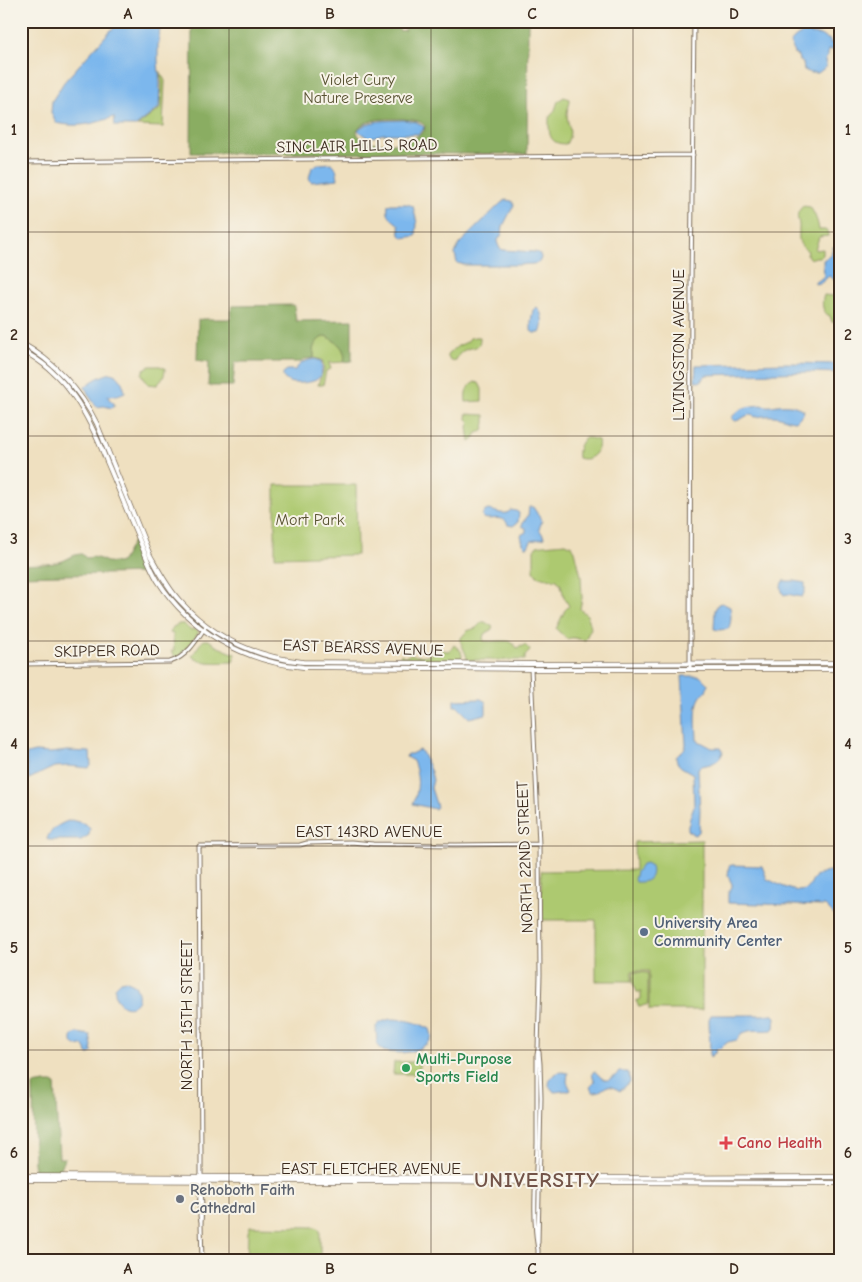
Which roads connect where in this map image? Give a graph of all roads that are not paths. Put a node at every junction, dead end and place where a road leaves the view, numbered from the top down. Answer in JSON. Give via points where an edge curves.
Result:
{"nodes":[{"id":1,"x":694,"y":21,"type":"edge"},
{"id":2,"x":693,"y":155,"type":"junction"},
{"id":3,"x":21,"y":162,"type":"edge"},
{"id":4,"x":21,"y":344,"type":"edge"},
{"id":5,"x":21,"y":350,"type":"edge"},
{"id":6,"x":205,"y":628,"type":"junction"},
{"id":7,"x":281,"y":659,"type":"junction"},
{"id":8,"x":690,"y":663,"type":"junction"},
{"id":9,"x":841,"y":663,"type":"edge"},
{"id":10,"x":21,"y":664,"type":"edge"},
{"id":11,"x":280,"y":664,"type":"junction"},
{"id":12,"x":303,"y":664,"type":"junction"},
{"id":13,"x":531,"y":666,"type":"junction"},
{"id":14,"x":690,"y":669,"type":"junction"},
{"id":15,"x":841,"y":669,"type":"edge"},
{"id":16,"x":538,"y":844,"type":"junction"},
{"id":17,"x":199,"y":846,"type":"joint"},
{"id":18,"x":538,"y":1049,"type":"junction"},
{"id":19,"x":540,"y":1064,"type":"junction"},
{"id":20,"x":537,"y":1070,"type":"junction"},
{"id":21,"x":536,"y":1089,"type":"junction"},
{"id":22,"x":540,"y":1098,"type":"junction"},
{"id":23,"x":21,"y":1176,"type":"edge"},
{"id":24,"x":78,"y":1176,"type":"junction"},
{"id":25,"x":813,"y":1177,"type":"junction"},
{"id":26,"x":841,"y":1177,"type":"edge"},
{"id":27,"x":21,"y":1180,"type":"edge"},
{"id":28,"x":537,"y":1180,"type":"junction"},
{"id":29,"x":51,"y":1181,"type":"junction"},
{"id":30,"x":201,"y":1181,"type":"junction"},
{"id":31,"x":783,"y":1182,"type":"junction"},
{"id":32,"x":841,"y":1183,"type":"edge"},
{"id":33,"x":202,"y":1261,"type":"edge"},
{"id":34,"x":538,"y":1261,"type":"edge"}],
"edges":[{"from":1,"to":2,"type":"street","name":"LIVINGSTON AVENUE"},
{"from":2,"to":3,"type":"street","name":"SINCLAIR HILLS ROAD"},
{"from":2,"to":8,"type":"street","name":"LIVINGSTON AVENUE"},
{"from":4,"to":6,"type":"main road","name":"EAST BEARSS AVENUE","via":[[53,366],[86,404],[99,427],[160,574],[178,600]]},
{"from":5,"to":6,"type":"main road","name":"EAST BEARSS AVENUE","via":[[53,373],[83,410],[157,580],[180,609]]},
{"from":6,"to":7,"type":"main road","name":"EAST BEARSS AVENUE","via":[[238,645]]},
{"from":6,"to":10,"type":"street","name":"SKIPPER ROAD","via":[[185,654],[170,662]]},
{"from":6,"to":11,"type":"main road","name":"EAST BEARSS AVENUE","via":[[239,651]]},
{"from":7,"to":11,"type":"main road"},
{"from":7,"to":12,"type":"main road","name":"EAST BEARSS AVENUE"},
{"from":8,"to":9,"type":"main road","name":"EAST BEARSS AVENUE"},
{"from":8,"to":13,"type":"main road","name":"EAST BEARSS AVENUE"},
{"from":8,"to":14,"type":"street","name":"LIVINGSTON AVENUE"},
{"from":11,"to":12,"type":"main road","name":"EAST BEARSS AVENUE"},
{"from":12,"to":13,"type":"main road","name":"EAST BEARSS AVENUE"},
{"from":13,"to":14,"type":"main road","name":"EAST BEARSS AVENUE"},
{"from":13,"to":16,"type":"street","name":"NORTH 22ND STREET"},
{"from":14,"to":15,"type":"main road","name":"EAST BEARSS AVENUE"},
{"from":16,"to":17,"type":"street","name":"EAST 143RD AVENUE","via":[[351,842]]},
{"from":16,"to":18,"type":"street","name":"NORTH 22ND STREET"},
{"from":17,"to":30,"type":"street","name":"NORTH 15TH STREET"},
{"from":18,"to":19,"type":"street","name":"NORTH 22ND STREET"},
{"from":18,"to":20,"type":"street","name":"NORTH 22ND STREET"},
{"from":19,"to":20,"type":"street"},
{"from":19,"to":22,"type":"street","name":"NORTH 22ND STREET"},
{"from":20,"to":21,"type":"street","name":"NORTH 22ND STREET"},
{"from":21,"to":22,"type":"street"},
{"from":21,"to":28,"type":"street","name":"NORTH 22ND STREET"},
{"from":22,"to":28,"type":"street","name":"NORTH 22ND STREET"},
{"from":23,"to":24,"type":"main road","name":"EAST FLETCHER AVENUE"},
{"from":24,"to":29,"type":"main road"},
{"from":24,"to":30,"type":"main road","name":"EAST FLETCHER AVENUE"},
{"from":25,"to":26,"type":"main road","name":"EAST FLETCHER AVENUE"},
{"from":25,"to":28,"type":"main road","name":"EAST FLETCHER AVENUE"},
{"from":25,"to":31,"type":"main road"},
{"from":27,"to":29,"type":"main road","name":"EAST FLETCHER AVENUE"},
{"from":28,"to":30,"type":"main road","name":"EAST FLETCHER AVENUE"},
{"from":28,"to":31,"type":"main road","name":"EAST FLETCHER AVENUE"},
{"from":28,"to":34,"type":"street","name":"NORTH 22ND STREET","via":[[535,1234]]},
{"from":29,"to":30,"type":"main road","name":"EAST FLETCHER AVENUE"},
{"from":30,"to":33,"type":"street","name":"NORTH 15TH STREET"},
{"from":31,"to":32,"type":"main road","name":"EAST FLETCHER AVENUE"}]}
